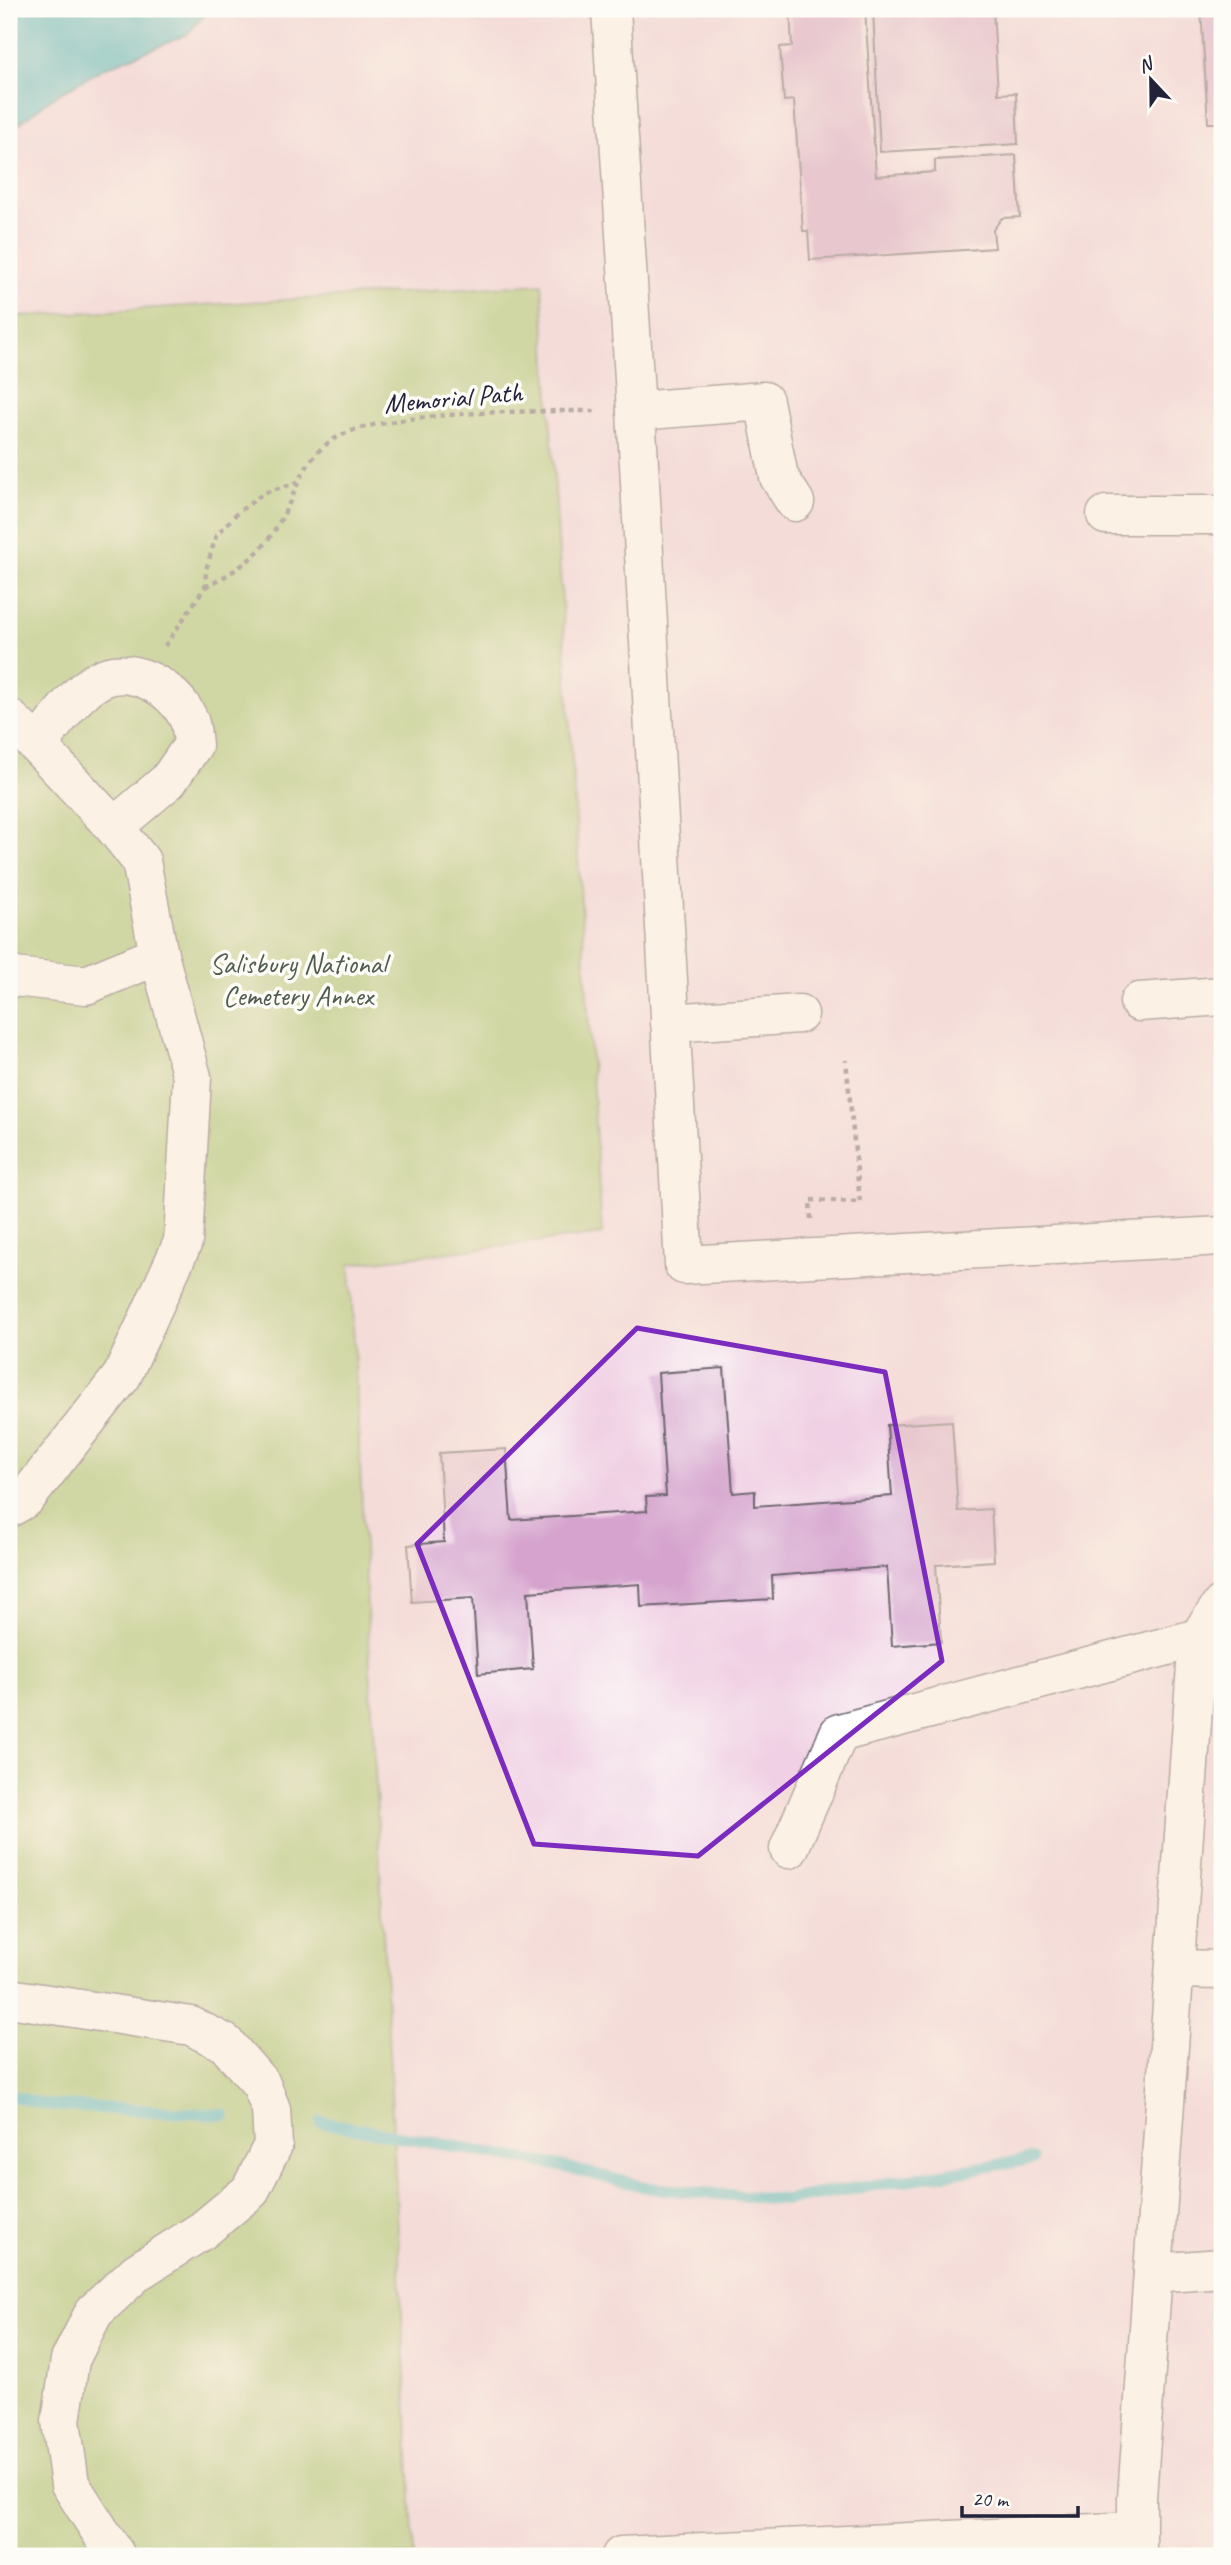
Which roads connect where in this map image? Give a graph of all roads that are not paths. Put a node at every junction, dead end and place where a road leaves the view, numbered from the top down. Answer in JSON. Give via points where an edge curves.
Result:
{"nodes":[{"id":1,"x":611,"y":9,"type":"edge"},
{"id":2,"x":636,"y":411,"type":"junction"},
{"id":3,"x":795,"y":502,"type":"dead end"},
{"id":4,"x":1106,"y":515,"type":"dead end"},
{"id":5,"x":1222,"y":515,"type":"edge"},
{"id":6,"x":9,"y":718,"type":"edge"},
{"id":7,"x":37,"y":745,"type":"junction"},
{"id":8,"x":114,"y":827,"type":"junction"},
{"id":9,"x":159,"y":955,"type":"junction"},
{"id":10,"x":9,"y":974,"type":"edge"},
{"id":11,"x":1222,"y":996,"type":"edge"},
{"id":12,"x":1139,"y":1002,"type":"dead end"},
{"id":13,"x":799,"y":1014,"type":"dead end"},
{"id":14,"x":670,"y":1023,"type":"junction"},
{"id":15,"x":1222,"y":1236,"type":"edge"},
{"id":16,"x":9,"y":1508,"type":"edge"},
{"id":17,"x":1222,"y":1604,"type":"edge"},
{"id":18,"x":1198,"y":1638,"type":"junction"},
{"id":19,"x":789,"y":1849,"type":"dead end"},
{"id":20,"x":1175,"y":1969,"type":"junction"},
{"id":21,"x":1222,"y":1970,"type":"edge"},
{"id":22,"x":9,"y":1998,"type":"edge"},
{"id":23,"x":1222,"y":2268,"type":"edge"},
{"id":24,"x":1153,"y":2273,"type":"junction"},
{"id":25,"x":1136,"y":2544,"type":"edge"},
{"id":26,"x":116,"y":2556,"type":"edge"},
{"id":27,"x":621,"y":2556,"type":"edge"}],
"edges":[{"from":1,"to":2,"type":"street"},
{"from":2,"to":3,"type":"street","via":[[764,401],[779,477]]},
{"from":2,"to":14,"type":"street"},
{"from":4,"to":5,"type":"street"},
{"from":6,"to":7,"type":"street"},
{"from":7,"to":8,"type":"street"},
{"from":7,"to":8,"type":"street","via":[[97,681],[121,673],[149,681],[174,698],[189,719],[193,745],[168,781]]},
{"from":8,"to":9,"type":"street","via":[[141,861]]},
{"from":9,"to":10,"type":"street","via":[[86,985]]},
{"from":9,"to":16,"type":"street","via":[[192,1077],[183,1242],[122,1376],[26,1498]]},
{"from":11,"to":12,"type":"street"},
{"from":13,"to":14,"type":"street"},
{"from":14,"to":15,"type":"street","via":[[684,1265]]},
{"from":17,"to":18,"type":"street"},
{"from":18,"to":19,"type":"street","via":[[839,1733]]},
{"from":18,"to":20,"type":"street"},
{"from":20,"to":21,"type":"street"},
{"from":20,"to":24,"type":"street"},
{"from":22,"to":26,"type":"street","via":[[191,2026],[225,2043],[261,2084],[271,2109],[273,2145],[250,2191],[203,2230],[136,2272],[94,2312],[70,2360],[61,2421],[70,2484]]},
{"from":23,"to":24,"type":"street"},
{"from":24,"to":25,"type":"street"},
{"from":25,"to":27,"type":"street"}]}
